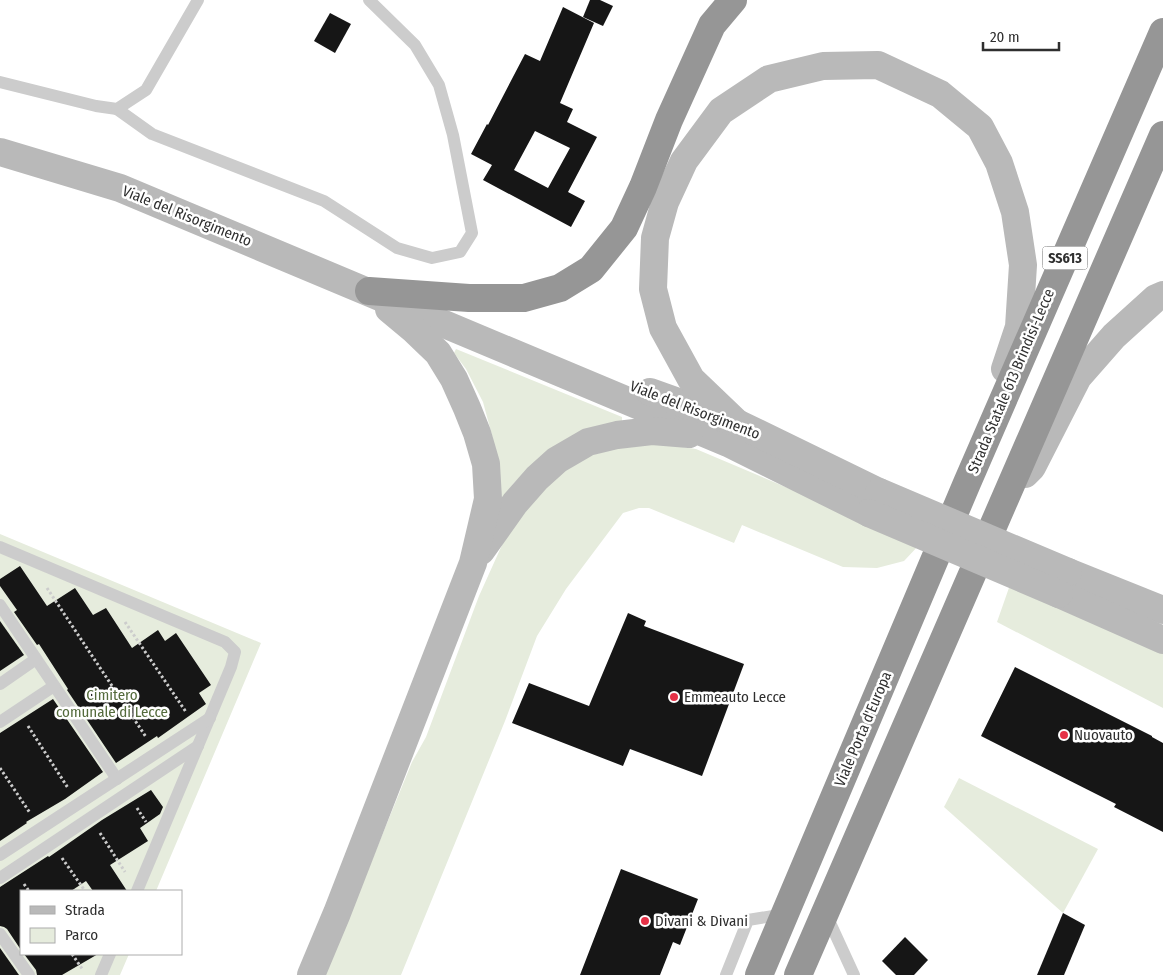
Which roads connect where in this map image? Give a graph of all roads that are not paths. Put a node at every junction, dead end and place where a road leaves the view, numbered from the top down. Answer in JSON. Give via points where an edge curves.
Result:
{"nodes":[{"id":1,"x":198,"y":0,"type":"edge"},
{"id":2,"x":370,"y":0,"type":"edge"},
{"id":3,"x":733,"y":0,"type":"edge"},
{"id":4,"x":1163,"y":32,"type":"edge"},
{"id":5,"x":0,"y":82,"type":"edge"},
{"id":6,"x":117,"y":109,"type":"junction"},
{"id":7,"x":1163,"y":135,"type":"edge"},
{"id":8,"x":0,"y":152,"type":"edge"},
{"id":9,"x":369,"y":292,"type":"junction"},
{"id":10,"x":1163,"y":295,"type":"edge"},
{"id":11,"x":733,"y":433,"type":"junction"},
{"id":12,"x":967,"y":483,"type":"junction"},
{"id":13,"x":1006,"y":496,"type":"junction"},
{"id":14,"x":1,"y":549,"type":"edge"},
{"id":15,"x":473,"y":563,"type":"junction"},
{"id":16,"x":1063,"y":583,"type":"junction"},
{"id":17,"x":1163,"y":598,"type":"edge"},
{"id":18,"x":0,"y":605,"type":"edge"},
{"id":19,"x":1163,"y":610,"type":"edge"},
{"id":20,"x":1163,"y":640,"type":"edge"},
{"id":21,"x":36,"y":659,"type":"junction"},
{"id":22,"x":0,"y":684,"type":"edge"},
{"id":23,"x":54,"y":686,"type":"junction"},
{"id":24,"x":210,"y":718,"type":"junction"},
{"id":25,"x":0,"y":722,"type":"edge"},
{"id":26,"x":198,"y":746,"type":"junction"},
{"id":27,"x":117,"y":779,"type":"junction"},
{"id":28,"x":0,"y":855,"type":"edge"},
{"id":29,"x":0,"y":878,"type":"edge"},
{"id":30,"x":137,"y":890,"type":"edge"},
{"id":31,"x":825,"y":913,"type":"junction"},
{"id":32,"x":785,"y":914,"type":"junction"},
{"id":33,"x":0,"y":934,"type":"edge"},
{"id":34,"x":110,"y":955,"type":"edge"},
{"id":35,"x":28,"y":975,"type":"edge"},
{"id":36,"x":101,"y":975,"type":"edge"},
{"id":37,"x":311,"y":975,"type":"edge"},
{"id":38,"x":726,"y":975,"type":"edge"},
{"id":39,"x":759,"y":975,"type":"edge"},
{"id":40,"x":798,"y":975,"type":"edge"},
{"id":41,"x":854,"y":975,"type":"edge"}],
"edges":[{"from":1,"to":6,"type":"lane","via":[[146,90]]},
{"from":2,"to":6,"type":"lane","via":[[415,45],[439,85],[453,135],[472,233],[460,252],[432,258],[397,248],[324,201],[152,134]]},
{"from":3,"to":9,"type":"highway","via":[[712,25],[624,228],[591,269],[560,288],[524,298]]},
{"from":4,"to":12,"type":"highway","name":"Strada Statale 613 Brindisi-Lecce","number":"SS613"},
{"from":5,"to":6,"type":"lane"},
{"from":7,"to":13,"type":"highway","number":"SS613"},
{"from":8,"to":9,"type":"main road","name":"Viale del Risorgimento","via":[[120,188]]},
{"from":9,"to":11,"type":"main road","name":"Viale del Risorgimento"},
{"from":9,"to":15,"type":"main road","via":[[438,353],[454,379],[478,433],[486,464],[488,498]]},
{"from":10,"to":13,"type":"main road","via":[[1114,336],[1078,377],[1032,467]]},
{"from":11,"to":12,"type":"main road","via":[[691,379],[663,328],[653,289],[655,238],[665,202],[684,161],[721,111],[769,79],[823,66],[878,65],[940,94],[980,127],[999,163],[1015,212],[1024,265],[1019,328]]},
{"from":11,"to":15,"type":"main road","via":[[652,432],[588,442],[557,460],[537,478],[515,503]]},
{"from":11,"to":16,"type":"main road","name":"Viale del Risorgimento","bridge":true,"via":[[874,503]]},
{"from":12,"to":32,"type":"highway","name":"Viale Porta d'Europa"},
{"from":13,"to":31,"type":"highway"},
{"from":14,"to":24,"type":"lane","via":[[225,642],[235,652],[232,668]]},
{"from":15,"to":37,"type":"main road"},
{"from":16,"to":17,"type":"main road"},
{"from":16,"to":19,"type":"main road"},
{"from":16,"to":20,"type":"main road"},
{"from":18,"to":21,"type":"lane"},
{"from":21,"to":22,"type":"lane"},
{"from":21,"to":23,"type":"lane"},
{"from":23,"to":25,"type":"lane"},
{"from":23,"to":27,"type":"lane"},
{"from":24,"to":26,"type":"lane"},
{"from":24,"to":27,"type":"lane"},
{"from":26,"to":29,"type":"lane"},
{"from":26,"to":30,"type":"lane"},
{"from":27,"to":28,"type":"lane"},
{"from":31,"to":40,"type":"highway"},
{"from":31,"to":41,"type":"lane"},
{"from":32,"to":38,"type":"lane","via":[[748,920]]},
{"from":32,"to":39,"type":"highway","name":"Viale Porta d'Europa"},
{"from":33,"to":35,"type":"lane"},
{"from":34,"to":36,"type":"lane"}]}
